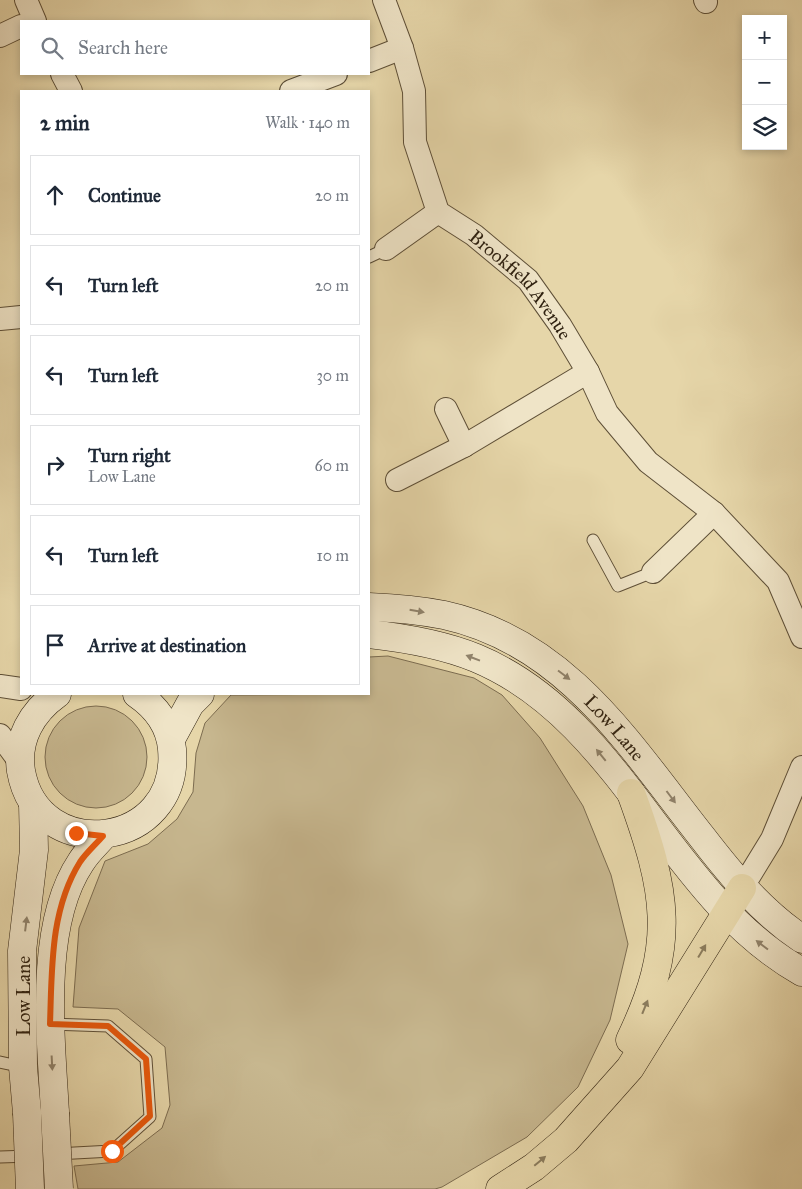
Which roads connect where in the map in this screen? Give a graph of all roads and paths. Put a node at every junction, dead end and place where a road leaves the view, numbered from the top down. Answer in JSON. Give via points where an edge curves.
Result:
{"nodes":[{"id":1,"x":384,"y":0,"type":"edge"},
{"id":2,"x":20,"y":24,"type":"edge"},
{"id":3,"x":0,"y":36,"type":"edge"},
{"id":4,"x":402,"y":48,"type":"junction"},
{"id":5,"x":370,"y":61,"type":"edge"},
{"id":6,"x":63,"y":75,"type":"edge"},
{"id":7,"x":333,"y":75,"type":"edge"},
{"id":8,"x":70,"y":90,"type":"edge"},
{"id":9,"x":294,"y":90,"type":"edge"},
{"id":10,"x":438,"y":212,"type":"junction"},
{"id":11,"x":377,"y":253,"type":"edge"},
{"id":12,"x":20,"y":317,"type":"edge"},
{"id":13,"x":0,"y":320,"type":"edge"},
{"id":14,"x":588,"y":372,"type":"junction"},
{"id":15,"x":446,"y":409,"type":"dead end"},
{"id":16,"x":464,"y":446,"type":"junction"},
{"id":17,"x":397,"y":480,"type":"dead end"},
{"id":18,"x":714,"y":513,"type":"junction"},
{"id":19,"x":593,"y":540,"type":"dead end"},
{"id":20,"x":653,"y":572,"type":"joint"},
{"id":21,"x":370,"y":607,"type":"edge"},
{"id":22,"x":370,"y":634,"type":"edge"},
{"id":23,"x":802,"y":637,"type":"edge"},
{"id":24,"x":0,"y":686,"type":"edge"},
{"id":25,"x":20,"y":689,"type":"edge"},
{"id":26,"x":56,"y":695,"type":"edge"},
{"id":27,"x":139,"y":695,"type":"edge"},
{"id":28,"x":199,"y":695,"type":"edge"},
{"id":29,"x":0,"y":735,"type":"edge"},
{"id":30,"x":172,"y":739,"type":"junction"},
{"id":31,"x":19,"y":761,"type":"junction"},
{"id":32,"x":802,"y":767,"type":"edge"},
{"id":33,"x":631,"y":793,"type":"junction"},
{"id":34,"x":33,"y":803,"type":"junction"},
{"id":35,"x":103,"y":836,"type":"junction"},
{"id":36,"x":742,"y":888,"type":"junction"},
{"id":37,"x":726,"y":912,"type":"junction"},
{"id":38,"x":802,"y":939,"type":"edge"},
{"id":39,"x":802,"y":972,"type":"edge"},
{"id":40,"x":50,"y":1024,"type":"junction"},
{"id":41,"x":11,"y":1065,"type":"edge"},
{"id":42,"x":592,"y":1112,"type":"junction"},
{"id":43,"x":0,"y":1158,"type":"edge"},
{"id":44,"x":30,"y":1189,"type":"edge"},
{"id":45,"x":59,"y":1189,"type":"edge"},
{"id":46,"x":500,"y":1189,"type":"edge"}],
"edges":[{"from":1,"to":4,"type":"street"},
{"from":2,"to":3,"type":"street"},
{"from":4,"to":5,"type":"street"},
{"from":4,"to":10,"type":"street","via":[[414,91],[415,142]]},
{"from":6,"to":8,"type":"street"},
{"from":7,"to":9,"type":"street"},
{"from":10,"to":11,"type":"street"},
{"from":10,"to":14,"type":"street","name":"Brookfield Avenue","via":[[474,235],[528,280],[560,324]]},
{"from":12,"to":13,"type":"street"},
{"from":14,"to":16,"type":"street"},
{"from":14,"to":18,"type":"street","name":"Brookfield Avenue","via":[[607,413],[648,462]]},
{"from":15,"to":16,"type":"street"},
{"from":16,"to":17,"type":"street"},
{"from":18,"to":20,"type":"street"},
{"from":18,"to":23,"type":"street","name":"Brookfield Avenue","via":[[778,581]]},
{"from":19,"to":20,"type":"lane","via":[[618,586]]},
{"from":21,"to":36,"type":"main road","name":"Low Lane","one_way":true,"via":[[445,615],[482,627],[516,642],[572,682],[629,741]]},
{"from":33,"to":22,"type":"main road","name":"Low Lane","one_way":true,"via":[[587,739],[560,712],[509,675],[476,658],[440,646]]},
{"from":24,"to":25,"type":"street"},
{"from":26,"to":31,"type":"main road","via":[[40,706],[24,731]]},
{"from":27,"to":30,"type":"main road","via":[[163,718]]},
{"from":28,"to":30,"type":"main road","via":[[190,704]]},
{"from":29,"to":31,"type":"street"},
{"from":30,"to":35,"type":"main road","via":[[174,766],[167,792],[151,814],[129,829]]},
{"from":31,"to":34,"type":"main road","via":[[23,783]]},
{"from":32,"to":36,"type":"street","via":[[772,839]]},
{"from":33,"to":37,"type":"main road","name":"Low Lane","via":[[692,874]]},
{"from":42,"to":33,"type":"highway","one_way":true,"via":[[640,1020],[660,956],[663,928],[657,870]]},
{"from":34,"to":35,"type":"main road","via":[[52,822],[76,833]]},
{"from":41,"to":34,"type":"main road","name":"Low Lane","one_way":true,"via":[[34,850]]},
{"from":35,"to":40,"type":"main road","name":"Low Lane","via":[[80,862],[63,901],[52,946]]},
{"from":36,"to":37,"type":"highway"},
{"from":36,"to":38,"type":"main road","name":"Low Lane"},
{"from":39,"to":37,"type":"main road","name":"Low Lane","one_way":true,"via":[[756,941]]},
{"from":42,"to":37,"type":"highway","one_way":true,"via":[[630,1068]]},
{"from":40,"to":43,"type":"lane","via":[[108,1026],[146,1059],[150,1116],[112,1151]]},
{"from":40,"to":45,"type":"main road","name":"Low Lane","one_way":true,"bridge":true},
{"from":41,"to":44,"type":"main road","name":"Low Lane","bridge":true,"via":[[27,1112]]},
{"from":46,"to":42,"type":"highway","one_way":true,"via":[[534,1167]]}]}
